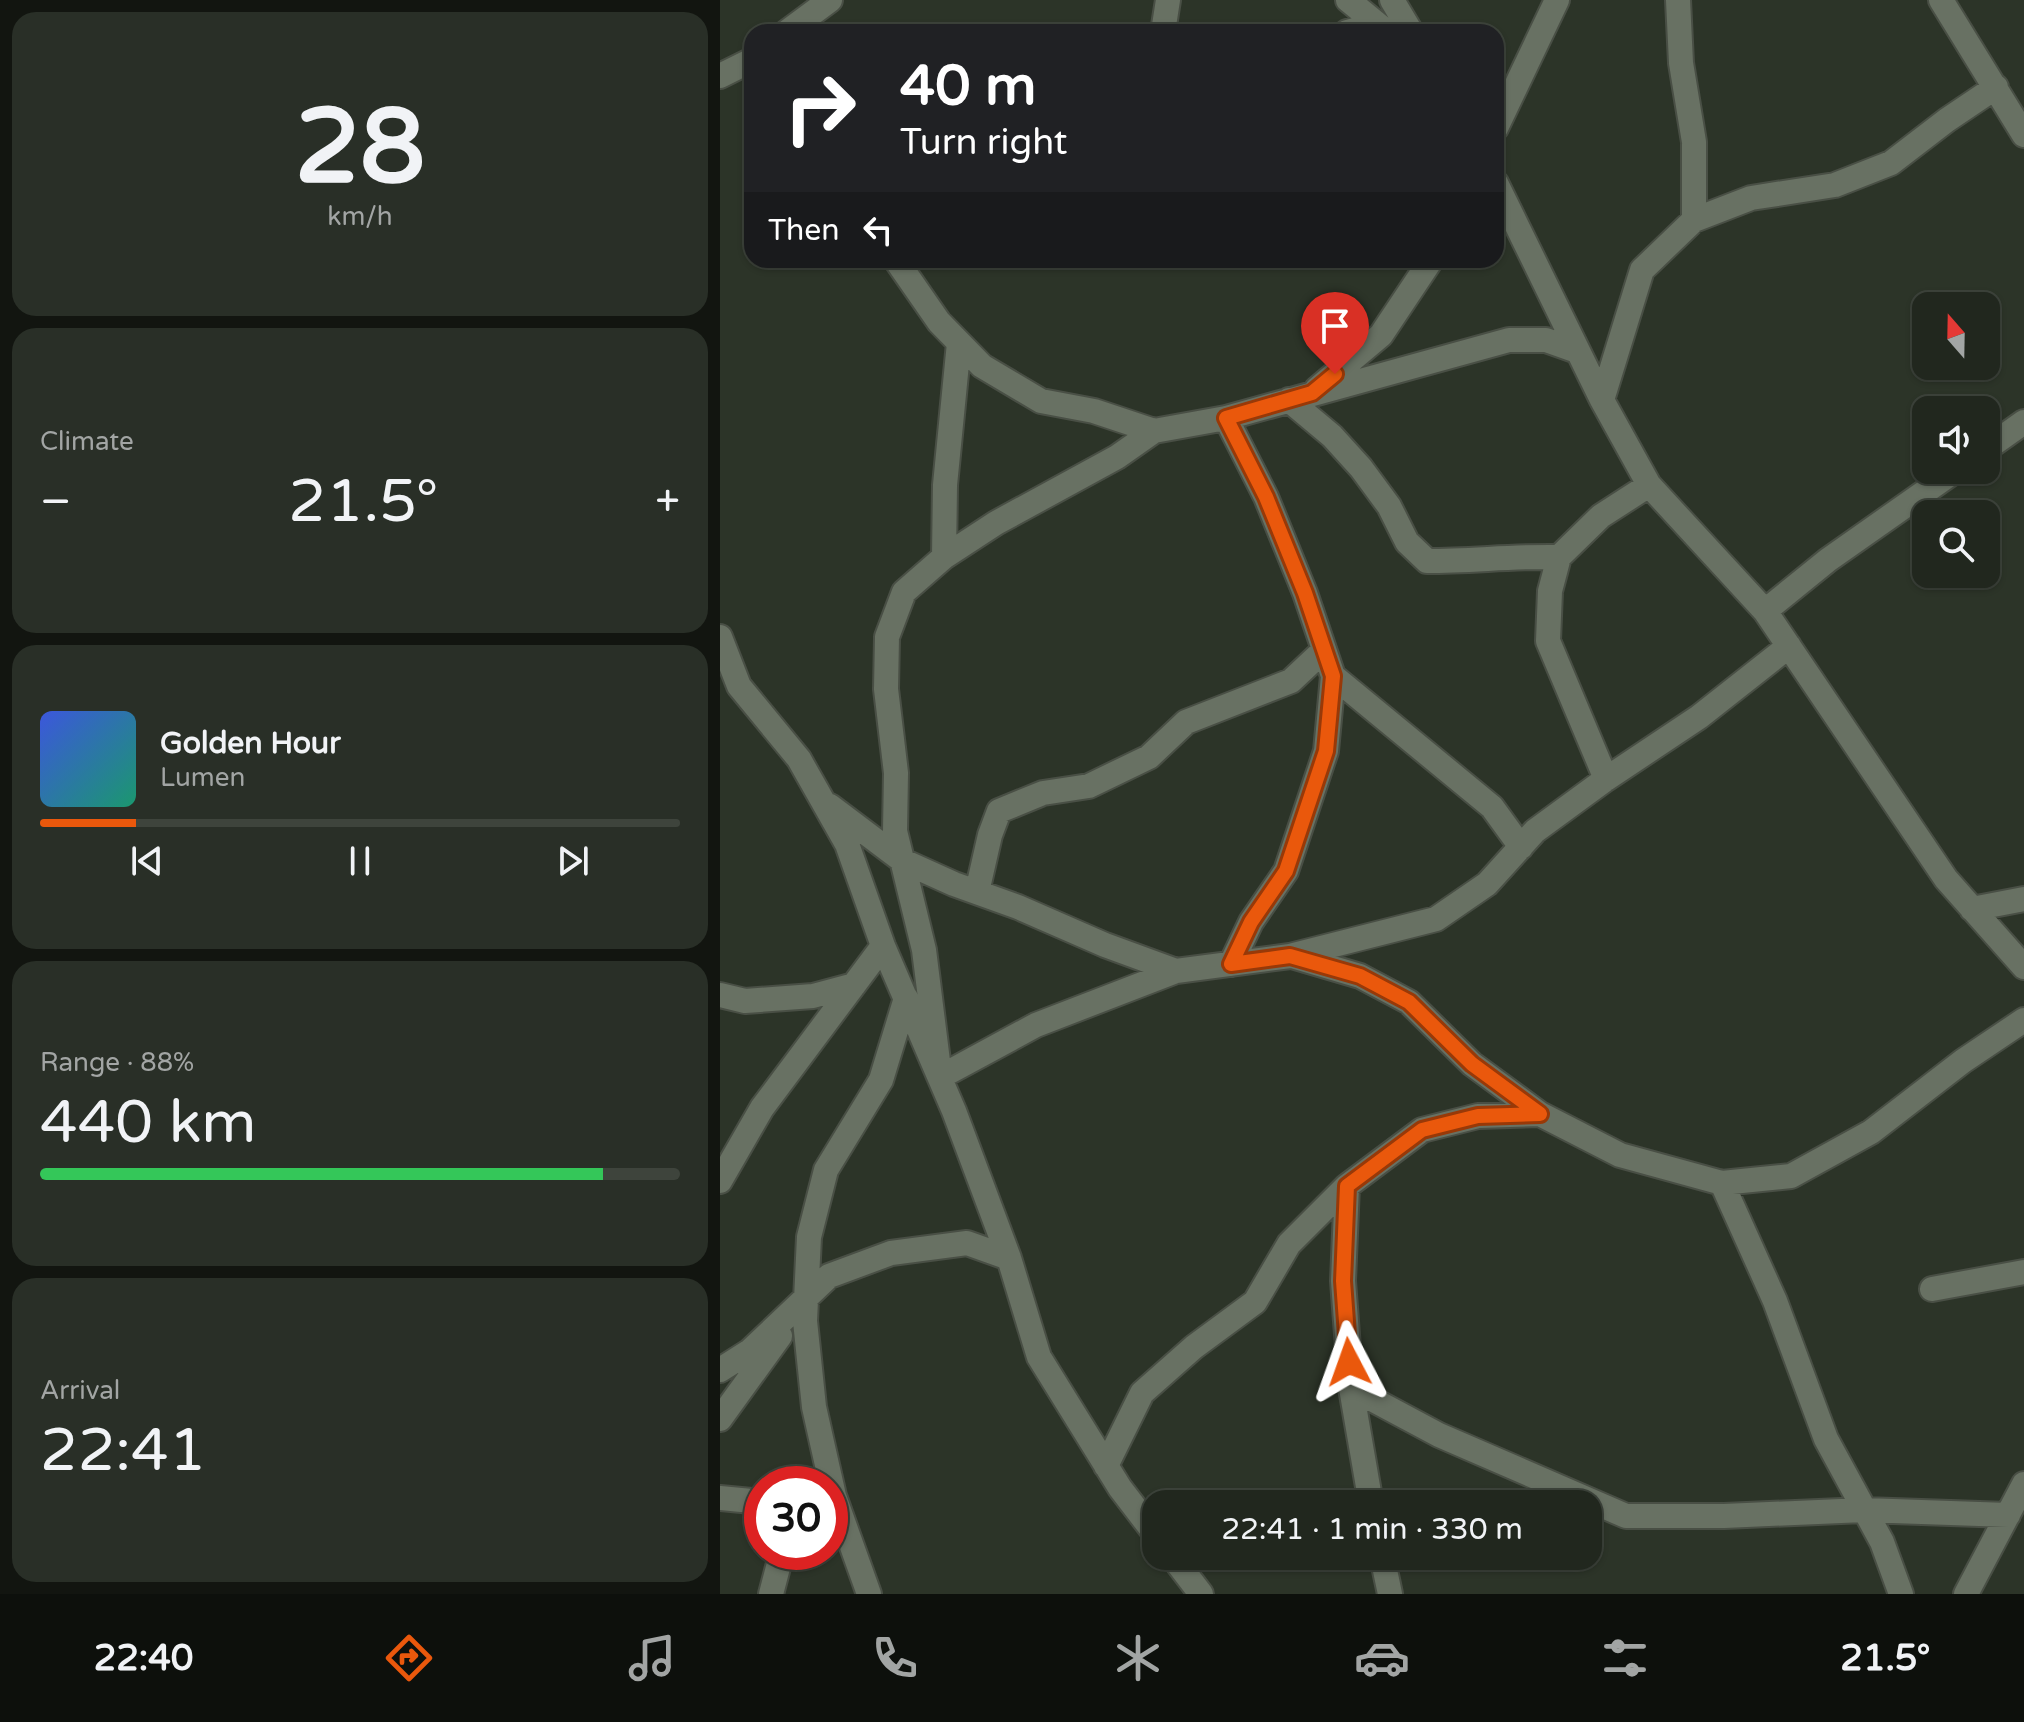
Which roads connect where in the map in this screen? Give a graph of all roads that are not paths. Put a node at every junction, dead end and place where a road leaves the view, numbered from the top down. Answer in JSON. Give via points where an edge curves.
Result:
{"nodes":[{"id":1,"x":830,"y":0,"type":"edge"},
{"id":2,"x":1168,"y":0,"type":"edge"},
{"id":3,"x":1348,"y":0,"type":"edge"},
{"id":4,"x":1392,"y":0,"type":"edge"},
{"id":5,"x":1557,"y":0,"type":"edge"},
{"id":6,"x":1678,"y":0,"type":"edge"},
{"id":7,"x":1941,"y":0,"type":"edge"},
{"id":8,"x":798,"y":24,"type":"edge"},
{"id":9,"x":1164,"y":24,"type":"edge"},
{"id":10,"x":1377,"y":24,"type":"edge"},
{"id":11,"x":1406,"y":24,"type":"edge"},
{"id":12,"x":744,"y":67,"type":"edge"},
{"id":13,"x":720,"y":76,"type":"edge"},
{"id":14,"x":1996,"y":87,"type":"junction"},
{"id":15,"x":1504,"y":111,"type":"edge"},
{"id":16,"x":2024,"y":135,"type":"edge"},
{"id":17,"x":1504,"y":200,"type":"edge"},
{"id":18,"x":1694,"y":220,"type":"junction"},
{"id":19,"x":902,"y":268,"type":"edge"},
{"id":20,"x":1426,"y":268,"type":"edge"},
{"id":21,"x":959,"y":343,"type":"junction"},
{"id":22,"x":1577,"y":351,"type":"junction"},
{"id":23,"x":1301,"y":396,"type":"junction"},
{"id":24,"x":1602,"y":400,"type":"junction"},
{"id":25,"x":1226,"y":418,"type":"junction"},
{"id":26,"x":2024,"y":422,"type":"edge"},
{"id":27,"x":1154,"y":431,"type":"junction"},
{"id":28,"x":2000,"y":439,"type":"edge"},
{"id":29,"x":1936,"y":484,"type":"edge"},
{"id":30,"x":1649,"y":485,"type":"junction"},
{"id":31,"x":944,"y":557,"type":"junction"},
{"id":32,"x":1559,"y":557,"type":"junction"},
{"id":33,"x":1765,"y":611,"type":"junction"},
{"id":34,"x":720,"y":637,"type":"edge"},
{"id":35,"x":1789,"y":646,"type":"junction"},
{"id":36,"x":1324,"y":650,"type":"junction"},
{"id":37,"x":1333,"y":676,"type":"junction"},
{"id":38,"x":1606,"y":779,"type":"junction"},
{"id":39,"x":820,"y":797,"type":"junction"},
{"id":40,"x":1521,"y":847,"type":"junction"},
{"id":41,"x":903,"y":861,"type":"junction"},
{"id":42,"x":977,"y":892,"type":"junction"},
{"id":43,"x":2024,"y":899,"type":"edge"},
{"id":44,"x":1972,"y":909,"type":"junction"},
{"id":45,"x":883,"y":946,"type":"junction"},
{"id":46,"x":1290,"y":956,"type":"junction"},
{"id":47,"x":1231,"y":964,"type":"junction"},
{"id":48,"x":2024,"y":967,"type":"edge"},
{"id":49,"x":1176,"y":971,"type":"junction"},
{"id":50,"x":854,"y":985,"type":"junction"},
{"id":51,"x":720,"y":995,"type":"edge"},
{"id":52,"x":906,"y":998,"type":"junction"},
{"id":53,"x":2024,"y":1020,"type":"edge"},
{"id":54,"x":940,"y":1077,"type":"junction"},
{"id":55,"x":1540,"y":1114,"type":"junction"},
{"id":56,"x":720,"y":1181,"type":"edge"},
{"id":57,"x":1722,"y":1183,"type":"junction"},
{"id":58,"x":1347,"y":1186,"type":"junction"},
{"id":59,"x":1009,"y":1258,"type":"junction"},
{"id":60,"x":2024,"y":1272,"type":"edge"},
{"id":61,"x":1932,"y":1289,"type":"dead end"},
{"id":62,"x":806,"y":1297,"type":"junction"},
{"id":63,"x":720,"y":1370,"type":"edge"},
{"id":64,"x":1351,"y":1388,"type":"junction"},
{"id":65,"x":720,"y":1419,"type":"edge"},
{"id":66,"x":827,"y":1466,"type":"edge"},
{"id":67,"x":1106,"y":1466,"type":"junction"},
{"id":68,"x":2024,"y":1484,"type":"edge"},
{"id":69,"x":1369,"y":1490,"type":"edge"},
{"id":70,"x":720,"y":1498,"type":"edge"},
{"id":71,"x":744,"y":1500,"type":"edge"},
{"id":72,"x":1864,"y":1510,"type":"junction"},
{"id":73,"x":2008,"y":1515,"type":"junction"},
{"id":74,"x":1142,"y":1516,"type":"edge"},
{"id":75,"x":848,"y":1549,"type":"edge"},
{"id":76,"x":777,"y":1570,"type":"edge"},
{"id":77,"x":1183,"y":1570,"type":"edge"},
{"id":78,"x":1385,"y":1570,"type":"edge"},
{"id":79,"x":771,"y":1594,"type":"edge"},
{"id":80,"x":869,"y":1594,"type":"edge"},
{"id":81,"x":1201,"y":1594,"type":"edge"},
{"id":82,"x":1390,"y":1594,"type":"edge"},
{"id":83,"x":1901,"y":1594,"type":"edge"},
{"id":84,"x":1966,"y":1594,"type":"edge"}],
"edges":[{"from":1,"to":8,"type":"street"},
{"from":2,"to":9,"type":"street"},
{"from":3,"to":10,"type":"street"},
{"from":4,"to":11,"type":"street"},
{"from":5,"to":15,"type":"street"},
{"from":6,"to":18,"type":"street","via":[[1681,63],[1694,142]]},
{"from":7,"to":14,"type":"street"},
{"from":12,"to":13,"type":"street"},
{"from":14,"to":16,"type":"street"},
{"from":14,"to":18,"type":"street","via":[[1891,163],[1835,185],[1751,198]]},
{"from":17,"to":22,"type":"street"},
{"from":18,"to":24,"type":"street","via":[[1642,270]]},
{"from":19,"to":21,"type":"street"},
{"from":20,"to":23,"type":"street","via":[[1381,335]]},
{"from":21,"to":27,"type":"street","via":[[982,366],[1041,401]]},
{"from":21,"to":31,"type":"street","via":[[945,485]]},
{"from":22,"to":23,"type":"street","via":[[1546,340],[1509,340]]},
{"from":22,"to":24,"type":"street"},
{"from":23,"to":25,"type":"street"},
{"from":23,"to":32,"type":"street","via":[[1389,506],[1407,542],[1427,561]]},
{"from":24,"to":30,"type":"street"},
{"from":25,"to":27,"type":"street"},
{"from":25,"to":36,"type":"street","via":[[1266,497]]},
{"from":26,"to":28,"type":"street"},
{"from":27,"to":31,"type":"street"},
{"from":29,"to":33,"type":"street"},
{"from":30,"to":32,"type":"street","via":[[1601,516]]},
{"from":30,"to":33,"type":"street"},
{"from":31,"to":41,"type":"street","via":[[904,592],[887,637],[895,831]]},
{"from":32,"to":38,"type":"street","via":[[1550,591],[1548,641]]},
{"from":33,"to":35,"type":"street"},
{"from":34,"to":39,"type":"street","via":[[739,686],[799,759]]},
{"from":35,"to":38,"type":"street","via":[[1699,717]]},
{"from":35,"to":44,"type":"street","via":[[1946,879]]},
{"from":36,"to":37,"type":"street"},
{"from":36,"to":42,"type":"street","via":[[1291,681],[1186,722],[1149,757],[1089,786],[1043,793],[999,811]]},
{"from":37,"to":40,"type":"street","via":[[1492,807]]},
{"from":37,"to":47,"type":"street","via":[[1326,751],[1286,871],[1251,922]]},
{"from":38,"to":40,"type":"street"},
{"from":39,"to":41,"type":"street"},
{"from":39,"to":45,"type":"street","via":[[847,844]]},
{"from":40,"to":46,"type":"street","via":[[1487,884],[1436,919]]},
{"from":41,"to":42,"type":"street"},
{"from":41,"to":54,"type":"street","via":[[924,950]]},
{"from":42,"to":49,"type":"street"},
{"from":43,"to":44,"type":"street"},
{"from":44,"to":48,"type":"street"},
{"from":45,"to":50,"type":"street"},
{"from":45,"to":52,"type":"street"},
{"from":46,"to":47,"type":"street"},
{"from":46,"to":55,"type":"street","via":[[1360,976],[1409,1002],[1472,1064]]},
{"from":47,"to":49,"type":"street"},
{"from":49,"to":54,"type":"street","via":[[1036,1025]]},
{"from":50,"to":51,"type":"street","via":[[813,996],[745,1001]]},
{"from":50,"to":56,"type":"street","via":[[762,1108]]},
{"from":52,"to":54,"type":"street"},
{"from":52,"to":62,"type":"street","via":[[881,1080],[826,1170],[809,1237]]},
{"from":53,"to":57,"type":"street","via":[[1871,1132],[1791,1176]]},
{"from":54,"to":59,"type":"street"},
{"from":55,"to":57,"type":"street","via":[[1620,1155]]},
{"from":55,"to":58,"type":"street","via":[[1478,1116],[1422,1130]]},
{"from":57,"to":72,"type":"street","via":[[1775,1301],[1826,1439]]},
{"from":58,"to":64,"type":"street","via":[[1343,1281]]},
{"from":58,"to":67,"type":"street","via":[[1289,1244],[1255,1302],[1142,1393]]},
{"from":59,"to":62,"type":"street","via":[[967,1243],[891,1253],[829,1276]]},
{"from":59,"to":67,"type":"street","via":[[1039,1357]]},
{"from":60,"to":61,"type":"street"},
{"from":62,"to":63,"type":"street","via":[[750,1351]]},
{"from":62,"to":65,"type":"street"},
{"from":62,"to":66,"type":"street","via":[[814,1407]]},
{"from":64,"to":69,"type":"street"},
{"from":64,"to":72,"type":"street","via":[[1439,1435],[1626,1516]]},
{"from":67,"to":74,"type":"street"},
{"from":68,"to":73,"type":"street"},
{"from":70,"to":71,"type":"street"},
{"from":72,"to":73,"type":"street"},
{"from":72,"to":83,"type":"street"},
{"from":73,"to":84,"type":"street"},
{"from":75,"to":80,"type":"street"},
{"from":76,"to":79,"type":"street"},
{"from":77,"to":81,"type":"street"},
{"from":78,"to":82,"type":"street"}]}
